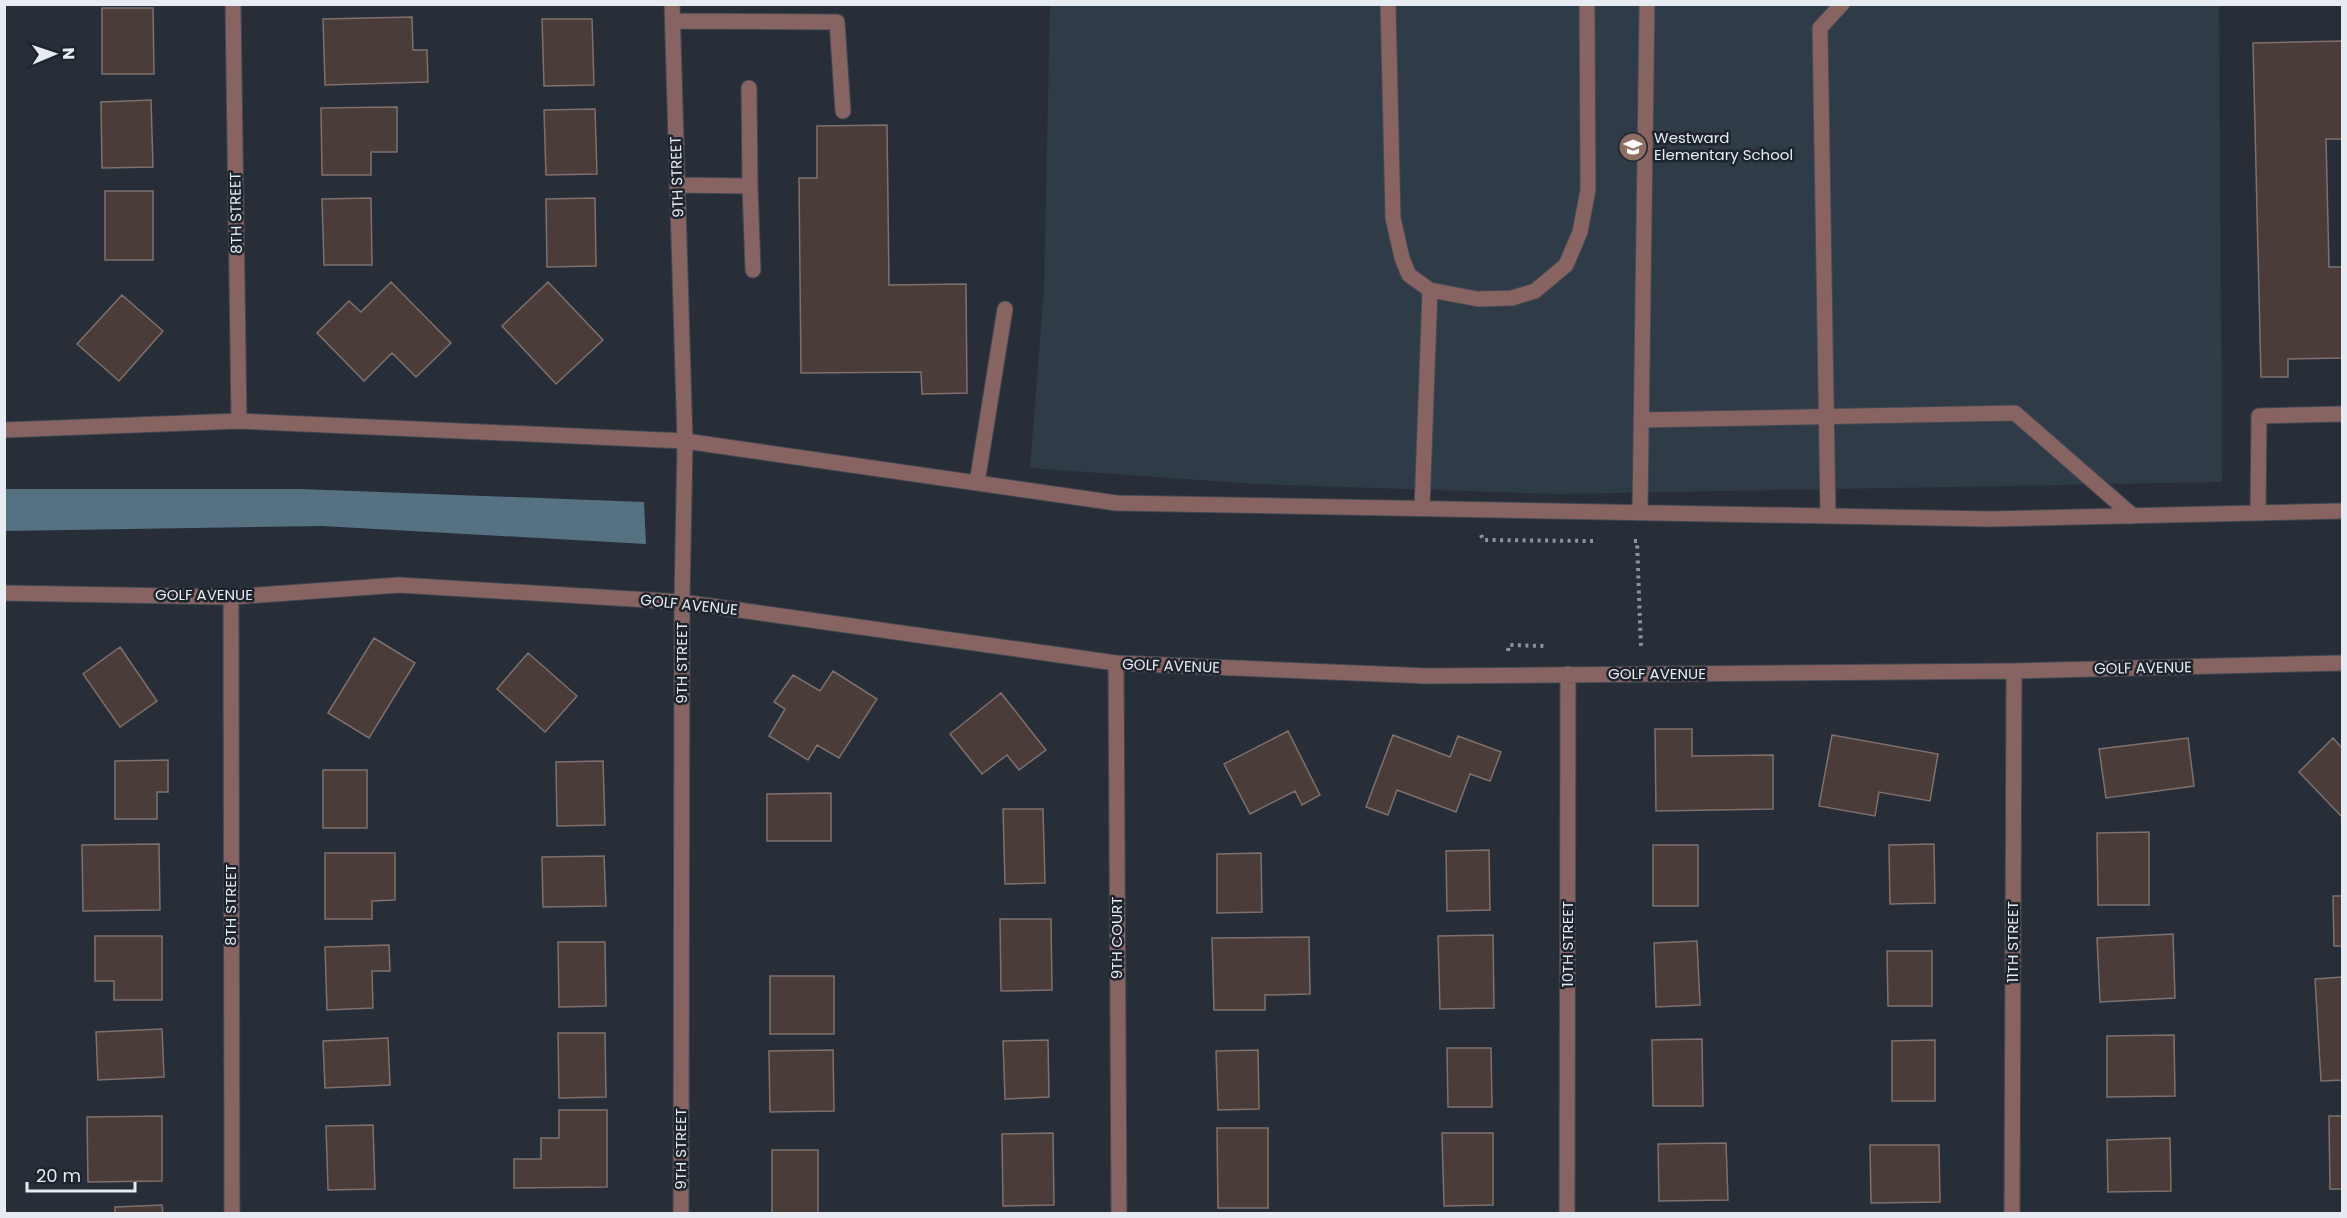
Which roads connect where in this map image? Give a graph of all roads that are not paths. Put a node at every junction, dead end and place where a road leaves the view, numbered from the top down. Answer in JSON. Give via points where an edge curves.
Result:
{"nodes":[{"id":1,"x":233,"y":4,"type":"edge"},
{"id":2,"x":672,"y":4,"type":"edge"},
{"id":3,"x":1388,"y":4,"type":"edge"},
{"id":4,"x":1587,"y":4,"type":"edge"},
{"id":5,"x":1647,"y":4,"type":"edge"},
{"id":6,"x":1842,"y":4,"type":"edge"},
{"id":7,"x":673,"y":21,"type":"junction"},
{"id":8,"x":749,"y":88,"type":"dead end"},
{"id":9,"x":843,"y":111,"type":"dead end"},
{"id":10,"x":677,"y":185,"type":"junction"},
{"id":11,"x":750,"y":186,"type":"junction"},
{"id":12,"x":753,"y":270,"type":"dead end"},
{"id":13,"x":1430,"y":290,"type":"junction"},
{"id":14,"x":1005,"y":309,"type":"dead end"},
{"id":15,"x":2343,"y":414,"type":"edge"},
{"id":16,"x":1826,"y":417,"type":"junction"},
{"id":17,"x":1641,"y":420,"type":"junction"},
{"id":18,"x":239,"y":421,"type":"junction"},
{"id":19,"x":4,"y":430,"type":"edge"},
{"id":20,"x":684,"y":441,"type":"junction"},
{"id":21,"x":977,"y":483,"type":"junction"},
{"id":22,"x":1422,"y":509,"type":"junction"},
{"id":23,"x":2343,"y":511,"type":"edge"},
{"id":24,"x":1640,"y":513,"type":"junction"},
{"id":25,"x":2258,"y":513,"type":"junction"},
{"id":26,"x":1828,"y":516,"type":"junction"},
{"id":27,"x":2133,"y":516,"type":"junction"},
{"id":28,"x":4,"y":593,"type":"edge"},
{"id":29,"x":231,"y":597,"type":"junction"},
{"id":30,"x":682,"y":602,"type":"junction"},
{"id":31,"x":1116,"y":663,"type":"junction"},
{"id":32,"x":2343,"y":663,"type":"edge"},
{"id":33,"x":2014,"y":671,"type":"junction"},
{"id":34,"x":1568,"y":674,"type":"junction"},
{"id":35,"x":232,"y":1214,"type":"edge"},
{"id":36,"x":681,"y":1214,"type":"edge"},
{"id":37,"x":1119,"y":1214,"type":"edge"},
{"id":38,"x":1567,"y":1214,"type":"edge"},
{"id":39,"x":2012,"y":1214,"type":"edge"}],
"edges":[{"from":1,"to":18,"type":"street","name":"8TH STREET"},
{"from":2,"to":7,"type":"street","name":"9TH STREET"},
{"from":3,"to":13,"type":"street","via":[[1393,218],[1409,275]]},
{"from":4,"to":13,"type":"street","via":[[1588,190],[1580,232],[1566,265],[1535,291],[1512,298],[1478,299]]},
{"from":5,"to":17,"type":"street"},
{"from":6,"to":16,"type":"street","via":[[1820,28]]},
{"from":7,"to":9,"type":"street","via":[[837,22]]},
{"from":7,"to":10,"type":"street","name":"9TH STREET"},
{"from":8,"to":11,"type":"street"},
{"from":10,"to":11,"type":"street"},
{"from":10,"to":20,"type":"street","name":"9TH STREET"},
{"from":11,"to":12,"type":"street"},
{"from":13,"to":22,"type":"street"},
{"from":14,"to":21,"type":"street"},
{"from":15,"to":25,"type":"street","via":[[2259,416]]},
{"from":16,"to":17,"type":"street"},
{"from":16,"to":26,"type":"street"},
{"from":16,"to":27,"type":"street","via":[[2015,413]]},
{"from":17,"to":24,"type":"street"},
{"from":18,"to":19,"type":"street"},
{"from":18,"to":20,"type":"street"},
{"from":20,"to":21,"type":"street"},
{"from":20,"to":30,"type":"street","name":"9TH STREET"},
{"from":21,"to":22,"type":"street","via":[[1116,503]]},
{"from":22,"to":24,"type":"street"},
{"from":23,"to":25,"type":"street"},
{"from":24,"to":26,"type":"street"},
{"from":25,"to":27,"type":"street"},
{"from":26,"to":27,"type":"street","via":[[1991,519]]},
{"from":28,"to":29,"type":"street","name":"GOLF AVENUE"},
{"from":29,"to":30,"type":"street","name":"GOLF AVENUE","via":[[399,585]]},
{"from":29,"to":35,"type":"street","name":"8TH STREET"},
{"from":30,"to":31,"type":"street","name":"GOLF AVENUE"},
{"from":30,"to":36,"type":"street","name":"9TH STREET"},
{"from":31,"to":34,"type":"street","name":"GOLF AVENUE","via":[[1428,676]]},
{"from":31,"to":37,"type":"street","name":"9TH COURT"},
{"from":32,"to":33,"type":"street","name":"GOLF AVENUE"},
{"from":33,"to":34,"type":"street","name":"GOLF AVENUE"},
{"from":33,"to":39,"type":"street","name":"11TH STREET"},
{"from":34,"to":38,"type":"street","name":"10TH STREET"}]}
